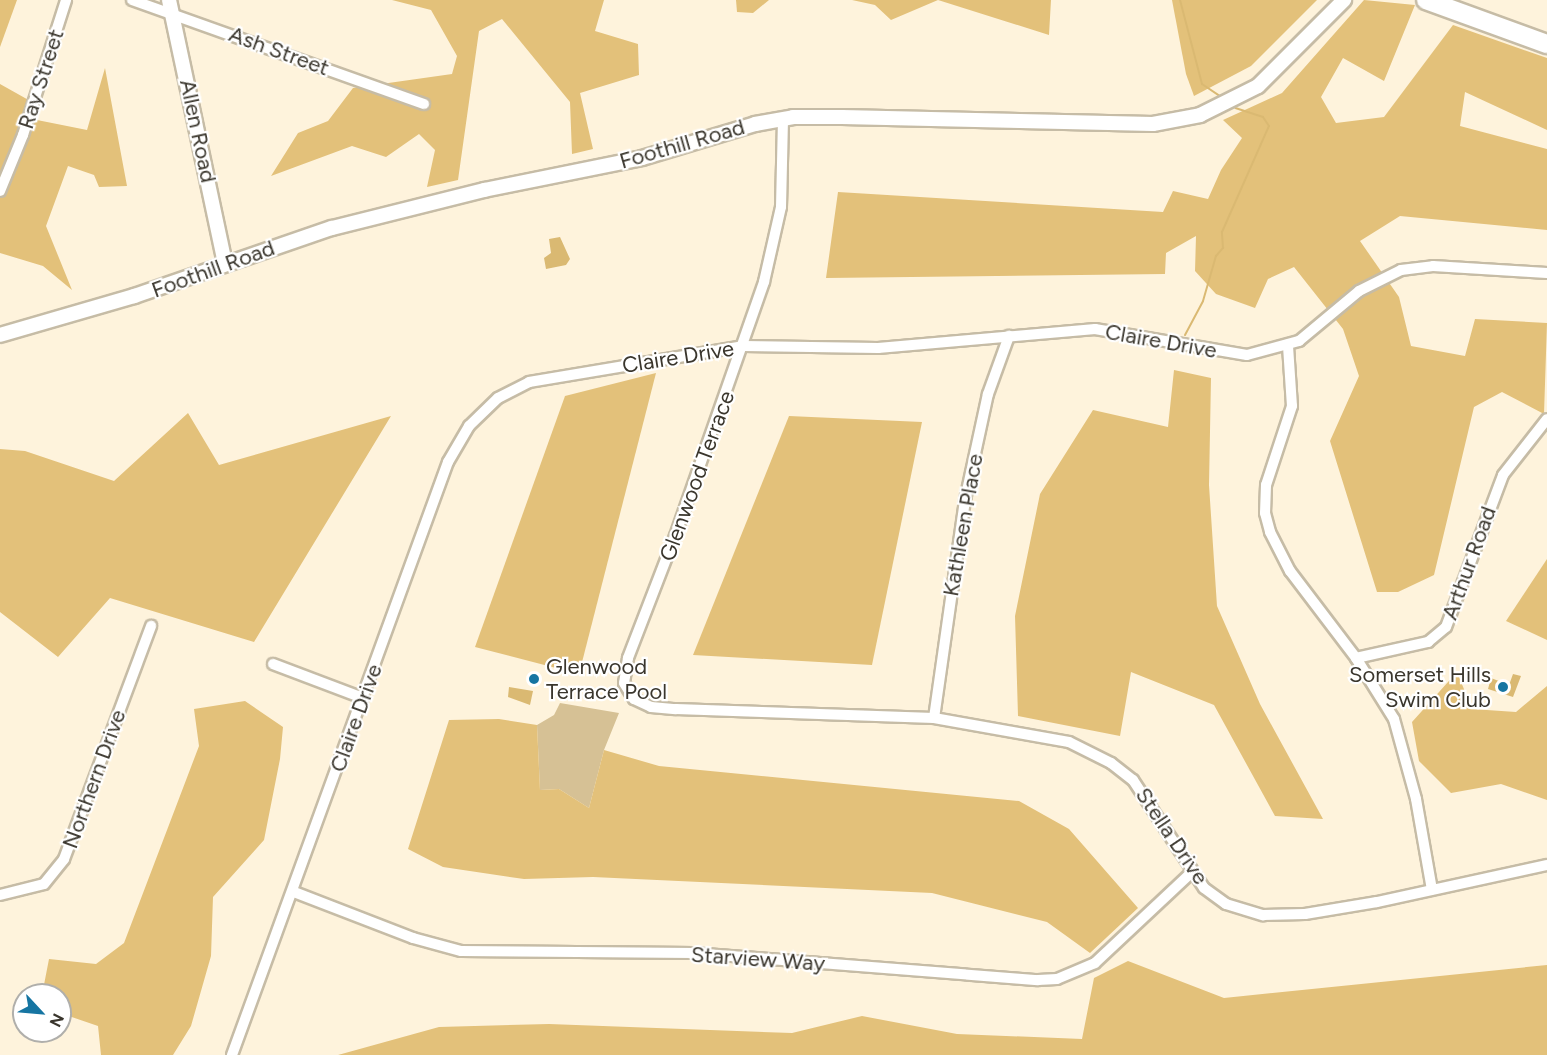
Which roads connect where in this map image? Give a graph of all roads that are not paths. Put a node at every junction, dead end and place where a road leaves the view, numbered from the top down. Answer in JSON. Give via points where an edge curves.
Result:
{"nodes":[{"id":1,"x":66,"y":0,"type":"edge"},
{"id":2,"x":132,"y":0,"type":"edge"},
{"id":3,"x":170,"y":0,"type":"edge"},
{"id":4,"x":1344,"y":0,"type":"edge"},
{"id":5,"x":1426,"y":0,"type":"edge"},
{"id":6,"x":174,"y":14,"type":"junction"},
{"id":7,"x":1547,"y":44,"type":"edge"},
{"id":8,"x":424,"y":104,"type":"dead end"},
{"id":9,"x":783,"y":119,"type":"junction"},
{"id":10,"x":0,"y":191,"type":"edge"},
{"id":11,"x":225,"y":263,"type":"junction"},
{"id":12,"x":1547,"y":273,"type":"edge"},
{"id":13,"x":0,"y":335,"type":"edge"},
{"id":14,"x":1009,"y":336,"type":"junction"},
{"id":15,"x":744,"y":346,"type":"junction"},
{"id":16,"x":1288,"y":346,"type":"junction"},
{"id":17,"x":1547,"y":418,"type":"edge"},
{"id":18,"x":151,"y":626,"type":"dead end"},
{"id":19,"x":1356,"y":658,"type":"junction"},
{"id":20,"x":273,"y":664,"type":"dead end"},
{"id":21,"x":626,"y":689,"type":"joint"},
{"id":22,"x":363,"y":698,"type":"junction"},
{"id":23,"x":934,"y":718,"type":"junction"},
{"id":24,"x":1547,"y":865,"type":"edge"},
{"id":25,"x":1191,"y":872,"type":"junction"},
{"id":26,"x":1432,"y":890,"type":"junction"},
{"id":27,"x":294,"y":892,"type":"junction"},
{"id":28,"x":0,"y":896,"type":"edge"},
{"id":29,"x":232,"y":1055,"type":"edge"}],
"edges":[{"from":1,"to":10,"type":"street","name":"Ray Street","via":[[23,135]]},
{"from":2,"to":6,"type":"street","name":"Ash Street"},
{"from":3,"to":6,"type":"street","name":"Allen Road"},
{"from":4,"to":9,"type":"street","name":"Foothill Road","via":[[1258,86],[1200,115],[1153,124]]},
{"from":5,"to":7,"type":"highway"},
{"from":6,"to":8,"type":"street","name":"Ash Street"},
{"from":6,"to":11,"type":"street","name":"Allen Road"},
{"from":9,"to":11,"type":"street","name":"Foothill Road","via":[[725,131],[642,159],[484,190],[332,228]]},
{"from":9,"to":15,"type":"street","name":"Glenwood Terrace","via":[[778,226]]},
{"from":11,"to":13,"type":"street","name":"Foothill Road","via":[[134,296]]},
{"from":12,"to":16,"type":"street","name":"Claire Drive","via":[[1433,266],[1401,270],[1359,291],[1306,336]]},
{"from":14,"to":15,"type":"street","name":"Claire Drive","via":[[878,348]]},
{"from":14,"to":16,"type":"street","name":"Claire Drive","via":[[1095,329],[1247,355]]},
{"from":14,"to":23,"type":"street","name":"Kathleen Place","via":[[988,394],[965,500]]},
{"from":15,"to":21,"type":"street","name":"Glenwood Terrace","via":[[628,658]]},
{"from":15,"to":22,"type":"street","name":"Claire Drive","via":[[529,382],[489,405],[457,444],[448,462]]},
{"from":16,"to":19,"type":"street","via":[[1292,406],[1266,485],[1265,513],[1281,558]]},
{"from":17,"to":19,"type":"street","name":"Arthur Road","via":[[1503,476],[1446,627],[1428,642]]},
{"from":18,"to":28,"type":"street","name":"Northern Drive","via":[[64,859],[44,884]]},
{"from":19,"to":26,"type":"street","via":[[1394,719],[1403,742]]},
{"from":20,"to":22,"type":"street"},
{"from":21,"to":23,"type":"street","name":"Stella Drive","via":[[634,699],[651,707]]},
{"from":22,"to":27,"type":"street","name":"Claire Drive"},
{"from":23,"to":25,"type":"street","name":"Stella Drive","via":[[1053,736],[1096,753],[1133,780]]},
{"from":24,"to":26,"type":"street","name":"Stella Drive"},
{"from":25,"to":26,"type":"street","name":"Stella Drive","via":[[1204,888],[1226,904],[1263,915],[1305,914]]},
{"from":25,"to":27,"type":"street","name":"Starview Way","via":[[1095,963],[1057,979],[1038,980],[693,953],[461,951],[414,938]]},
{"from":27,"to":29,"type":"street","name":"Claire Drive"}]}
